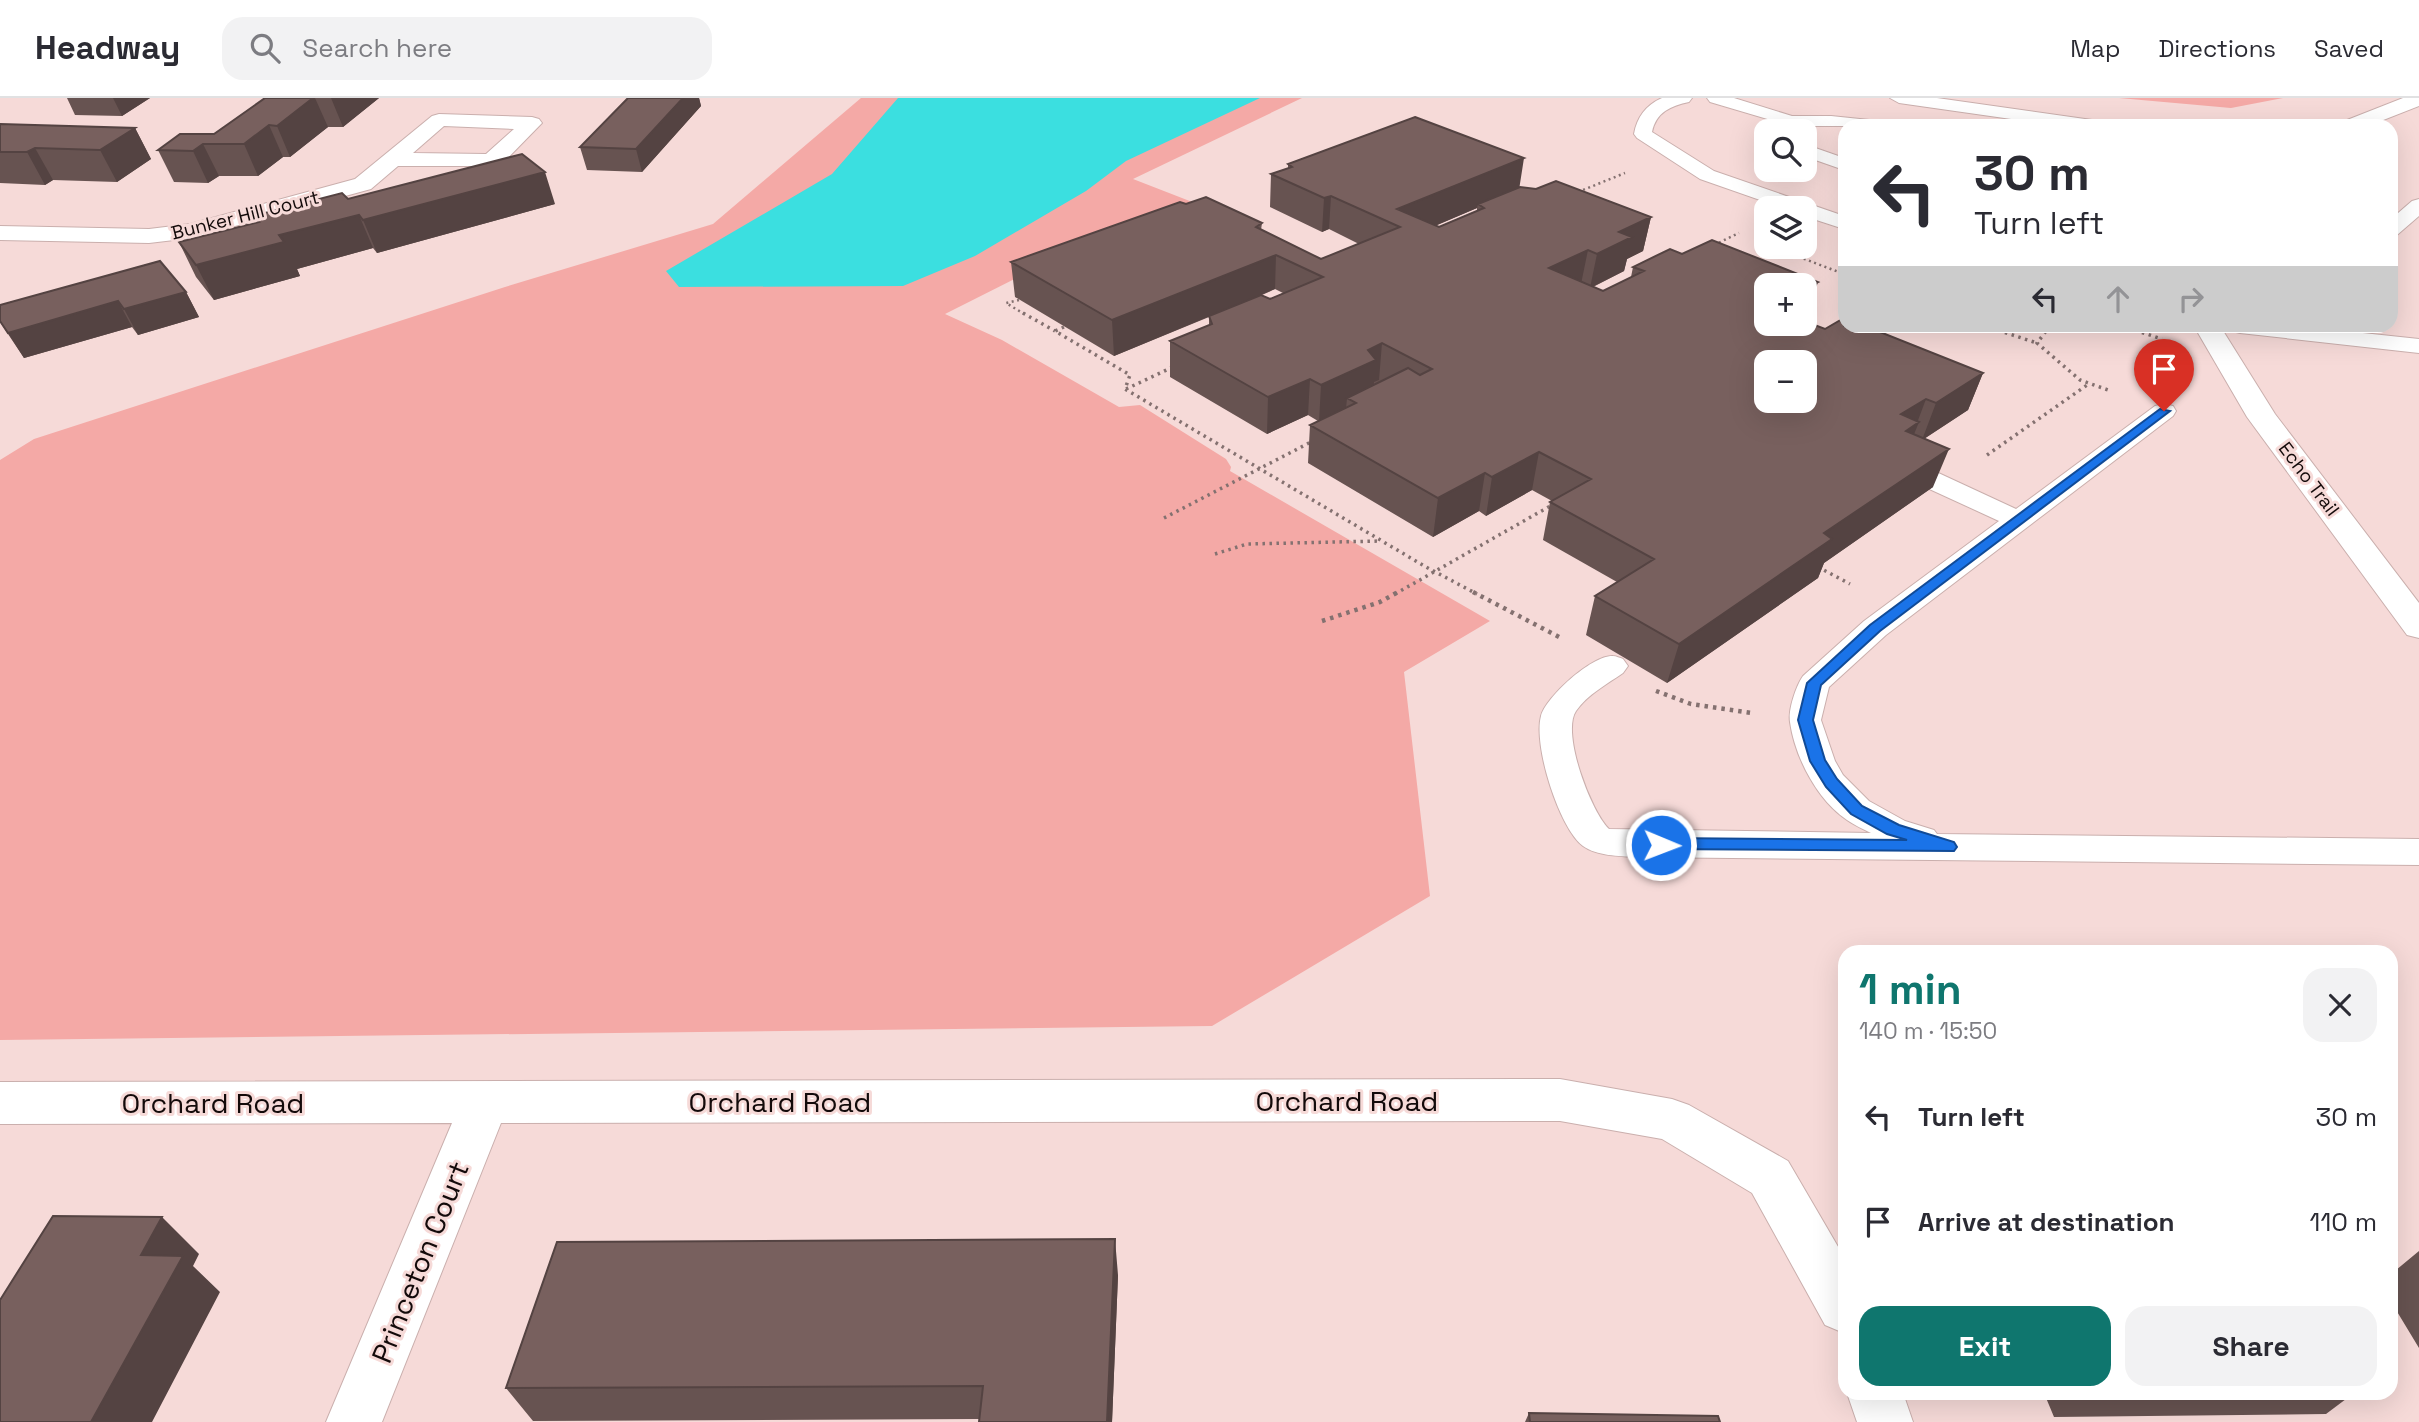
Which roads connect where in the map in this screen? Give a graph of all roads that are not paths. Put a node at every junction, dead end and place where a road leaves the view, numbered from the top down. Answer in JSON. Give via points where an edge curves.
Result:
{"nodes":[{"id":1,"x":1683,"y":98,"type":"edge"},
{"id":2,"x":1716,"y":98,"type":"edge"},
{"id":3,"x":1899,"y":98,"type":"edge"},
{"id":4,"x":1676,"y":99,"type":"edge"},
{"id":5,"x":2419,"y":99,"type":"edge"},
{"id":6,"x":1755,"y":112,"type":"junction"},
{"id":7,"x":1771,"y":119,"type":"edge"},
{"id":8,"x":2064,"y":119,"type":"edge"},
{"id":9,"x":2367,"y":119,"type":"edge"},
{"id":10,"x":1838,"y":122,"type":"edge"},
{"id":11,"x":1817,"y":155,"type":"edge"},
{"id":12,"x":395,"y":159,"type":"junction"},
{"id":13,"x":1838,"y":162,"type":"edge"},
{"id":14,"x":1766,"y":196,"type":"edge"},
{"id":15,"x":2419,"y":205,"type":"edge"},
{"id":16,"x":1817,"y":214,"type":"edge"},
{"id":17,"x":1838,"y":221,"type":"edge"},
{"id":18,"x":2398,"y":223,"type":"edge"},
{"id":19,"x":0,"y":233,"type":"edge"},
{"id":20,"x":2211,"y":333,"type":"edge"},
{"id":21,"x":2352,"y":333,"type":"edge"},
{"id":22,"x":2419,"y":346,"type":"edge"},
{"id":23,"x":2164,"y":411,"type":"road end"},
{"id":24,"x":1897,"y":464,"type":"edge"},
{"id":25,"x":2019,"y":520,"type":"junction"},
{"id":26,"x":2419,"y":627,"type":"edge"},
{"id":27,"x":1612,"y":666,"type":"road end"},
{"id":28,"x":1948,"y":847,"type":"junction"},
{"id":29,"x":2419,"y":852,"type":"edge"},
{"id":30,"x":485,"y":1102,"type":"junction"},
{"id":31,"x":0,"y":1103,"type":"edge"},
{"id":32,"x":1838,"y":1296,"type":"edge"},
{"id":33,"x":1877,"y":1400,"type":"edge"},
{"id":34,"x":354,"y":1422,"type":"edge"},
{"id":35,"x":1885,"y":1422,"type":"edge"}],
"edges":[{"from":1,"to":4,"type":"lane"},
{"from":2,"to":6,"type":"lane"},
{"from":3,"to":8,"type":"lane"},
{"from":4,"to":14,"type":"lane","via":[[1651,111],[1643,134],[1707,175]]},
{"from":5,"to":9,"type":"street"},
{"from":6,"to":7,"type":"lane"},
{"from":6,"to":10,"type":"lane","via":[[1791,121]]},
{"from":11,"to":13,"type":"lane"},
{"from":12,"to":12,"type":"street","name":"Bunker Hill Court","via":[[439,121],[532,123],[492,161]]},
{"from":12,"to":19,"type":"street","name":"Bunker Hill Court","via":[[363,184],[191,231],[149,236]]},
{"from":15,"to":18,"type":"lane"},
{"from":16,"to":17,"type":"lane"},
{"from":20,"to":26,"type":"street","name":"Echo Trail","via":[[2262,417]]},
{"from":21,"to":22,"type":"lane"},
{"from":23,"to":25,"type":"lane"},
{"from":24,"to":25,"type":"lane"},
{"from":25,"to":28,"type":"lane","via":[[1875,628],[1814,683],[1805,720],[1818,761],[1857,810],[1893,830]]},
{"from":27,"to":28,"type":"lane","via":[[1564,705],[1557,718],[1569,790],[1585,828],[1598,838],[1635,844]]},
{"from":28,"to":29,"type":"lane"},
{"from":30,"to":31,"type":"street","name":"Orchard Road"},
{"from":30,"to":32,"type":"street","name":"Orchard Road","via":[[1560,1100],[1672,1120],[1770,1177]]},
{"from":30,"to":34,"type":"street","name":"Princeton Court"},
{"from":33,"to":35,"type":"street"}]}
